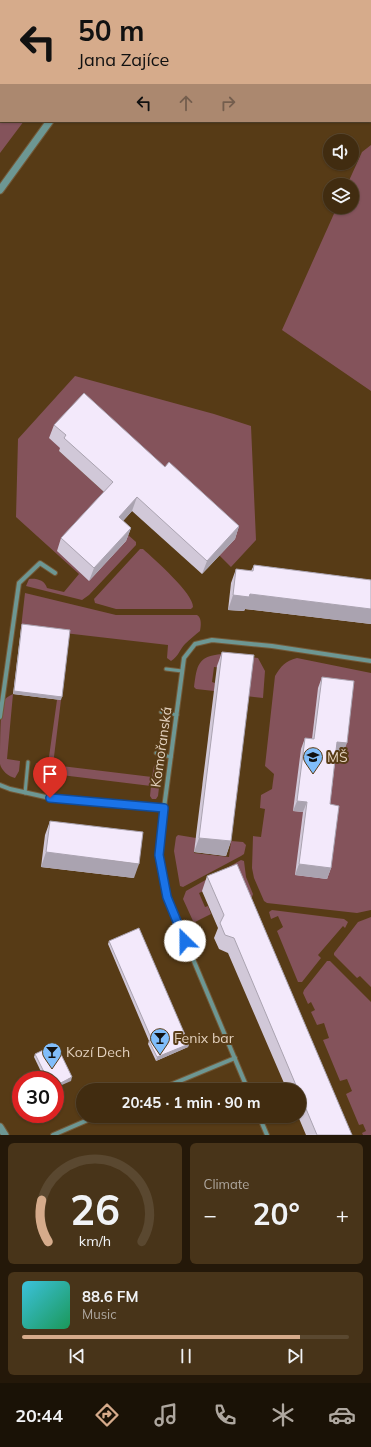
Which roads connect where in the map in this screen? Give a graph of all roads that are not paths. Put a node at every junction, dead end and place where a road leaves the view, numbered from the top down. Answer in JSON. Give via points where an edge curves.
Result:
{"nodes":[{"id":1,"x":49,"y":122,"type":"edge"},
{"id":2,"x":0,"y":190,"type":"edge"},
{"id":3,"x":55,"y":573,"type":"dead end"},
{"id":4,"x":371,"y":661,"type":"edge"},
{"id":5,"x":166,"y":669,"type":"dead end"},
{"id":6,"x":182,"y":671,"type":"junction"},
{"id":7,"x":161,"y":712,"type":"dead end"},
{"id":8,"x":177,"y":715,"type":"junction"},
{"id":9,"x":0,"y":717,"type":"edge"},
{"id":10,"x":156,"y":753,"type":"dead end"},
{"id":11,"x":171,"y":757,"type":"junction"},
{"id":12,"x":28,"y":762,"type":"dead end"},
{"id":13,"x":0,"y":785,"type":"edge"},
{"id":14,"x":26,"y":793,"type":"junction"},
{"id":15,"x":164,"y":808,"type":"junction"},
{"id":16,"x":234,"y":1058,"type":"junction"},
{"id":17,"x":175,"y":1083,"type":"edge"},
{"id":18,"x":245,"y":1083,"type":"edge"},
{"id":19,"x":81,"y":1123,"type":"edge"},
{"id":20,"x":262,"y":1123,"type":"edge"},
{"id":21,"x":0,"y":1127,"type":"edge"},
{"id":22,"x":5,"y":1135,"type":"edge"},
{"id":23,"x":53,"y":1135,"type":"edge"},
{"id":24,"x":267,"y":1135,"type":"edge"}],
"edges":[{"from":1,"to":2,"type":"street"},
{"from":3,"to":9,"type":"street","via":[[40,563],[19,583]]},
{"from":4,"to":6,"type":"street","name":"Komořanská","via":[[212,640],[195,644],[184,658]]},
{"from":5,"to":6,"type":"lane"},
{"from":6,"to":8,"type":"street","name":"Komořanská"},
{"from":7,"to":8,"type":"lane"},
{"from":8,"to":11,"type":"street","name":"Komořanská"},
{"from":10,"to":11,"type":"lane"},
{"from":11,"to":15,"type":"street","name":"Komořanská"},
{"from":12,"to":14,"type":"lane"},
{"from":13,"to":14,"type":"street"},
{"from":14,"to":15,"type":"street","via":[[50,798]]},
{"from":15,"to":16,"type":"street","name":"Komořanská","via":[[159,855],[167,897]]},
{"from":16,"to":17,"type":"street"},
{"from":16,"to":18,"type":"street","name":"Komořanská"},
{"from":19,"to":23,"type":"street"},
{"from":20,"to":24,"type":"street"},
{"from":21,"to":22,"type":"street"}]}
